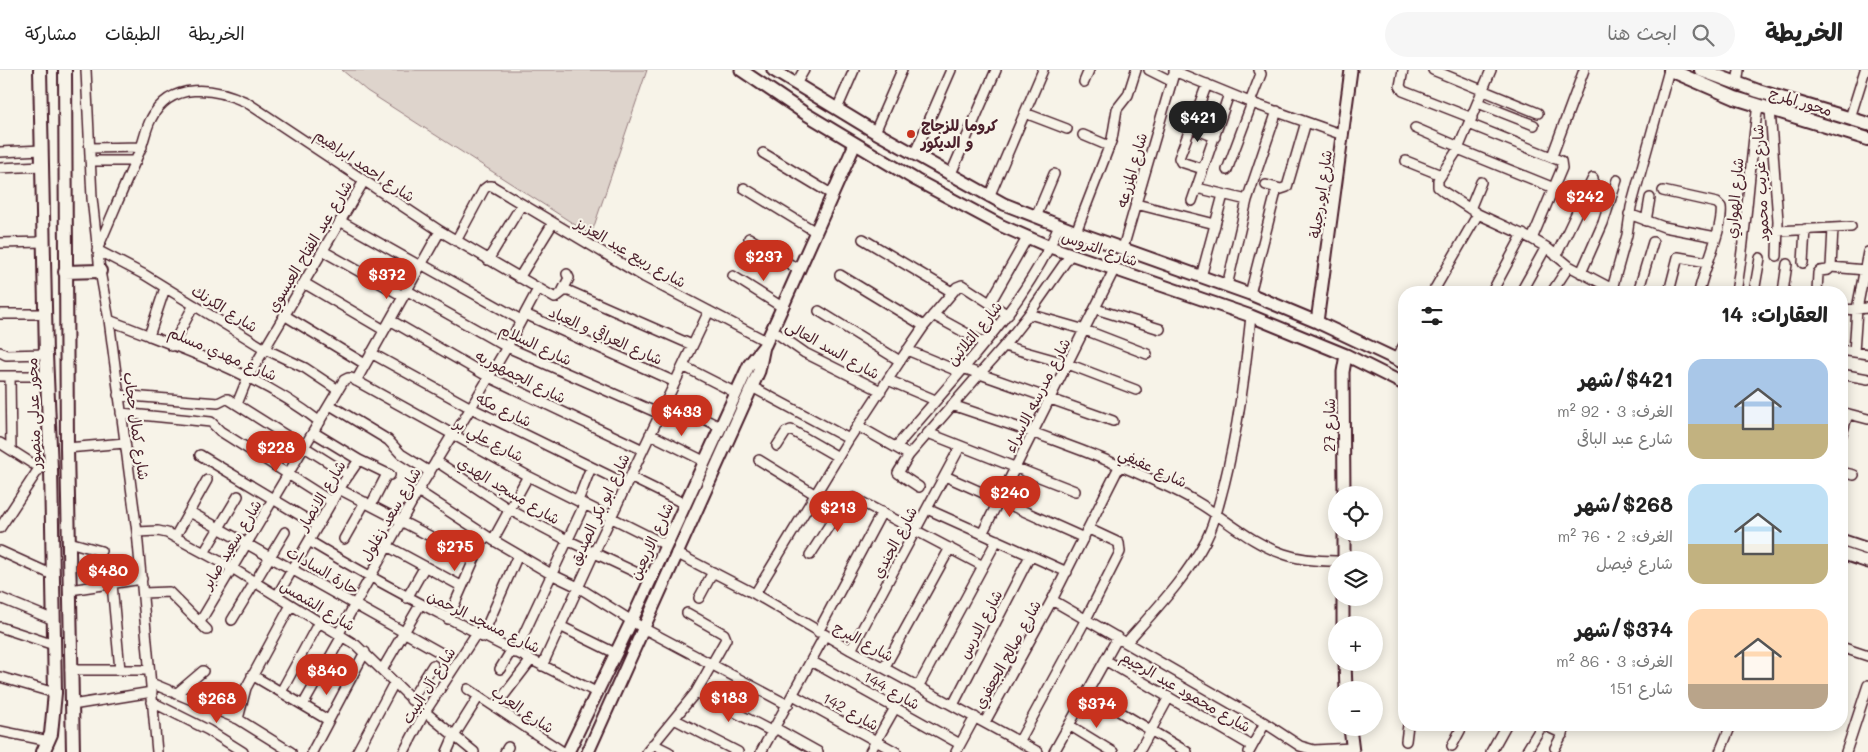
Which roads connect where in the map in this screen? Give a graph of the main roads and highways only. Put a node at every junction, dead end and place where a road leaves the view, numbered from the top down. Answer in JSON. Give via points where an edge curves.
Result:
{"nodes":[{"id":1,"x":40,"y":70,"type":"edge"},
{"id":2,"x":65,"y":70,"type":"edge"},
{"id":3,"x":1670,"y":70,"type":"edge"},
{"id":4,"x":1701,"y":70,"type":"edge"},
{"id":5,"x":1824,"y":111,"type":"junction"},
{"id":6,"x":1820,"y":123,"type":"junction"},
{"id":7,"x":1868,"y":124,"type":"edge"},
{"id":8,"x":1868,"y":140,"type":"edge"},
{"id":9,"x":100,"y":271,"type":"road end"},
{"id":10,"x":65,"y":272,"type":"junction"},
{"id":11,"x":53,"y":722,"type":"junction"},
{"id":12,"x":73,"y":724,"type":"junction"},
{"id":13,"x":46,"y":746,"type":"edge"},
{"id":14,"x":73,"y":752,"type":"edge"}],
"edges":[{"from":1,"to":11,"type":"main road","name":"محور عدلى منصور","via":[[48,376],[46,468],[54,620]]},
{"from":2,"to":10,"type":"main road"},
{"from":3,"to":6,"type":"main road","name":"محور المرج","via":[[1713,89]]},
{"from":4,"to":5,"type":"main road","name":"محور المرج"},
{"from":5,"to":6,"type":"main road"},
{"from":5,"to":7,"type":"main road","name":"محور المرج"},
{"from":6,"to":8,"type":"main road","name":"محور المرج"},
{"from":9,"to":10,"type":"main road"},
{"from":10,"to":12,"type":"main road"},
{"from":11,"to":12,"type":"main road","via":[[62,728]]},
{"from":11,"to":13,"type":"main road","name":"محور عدلى منصور"},
{"from":12,"to":14,"type":"main road"}]}
